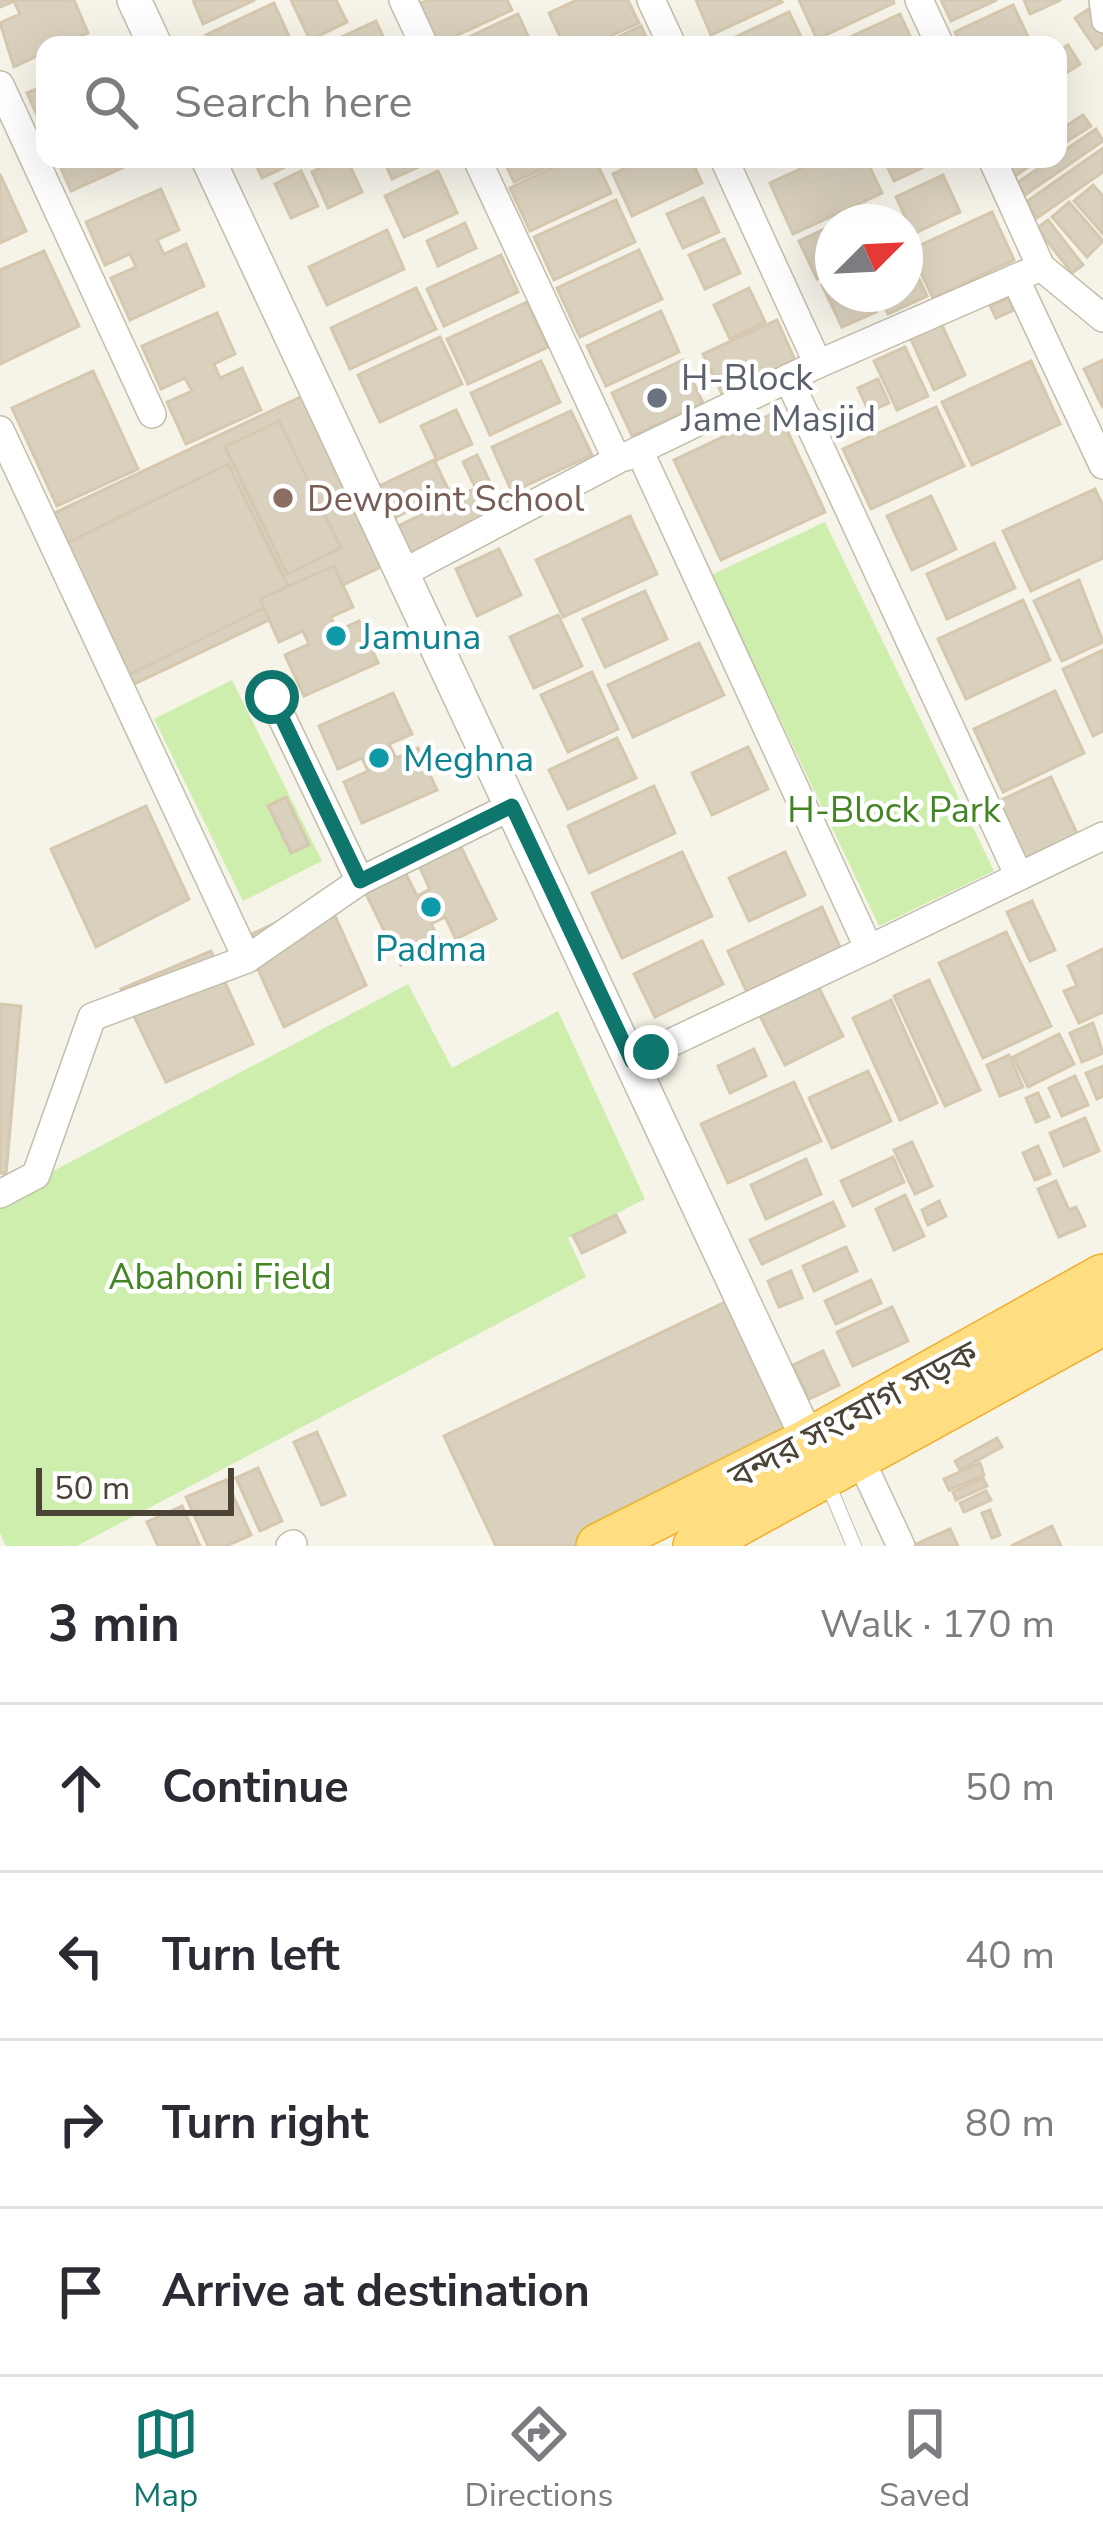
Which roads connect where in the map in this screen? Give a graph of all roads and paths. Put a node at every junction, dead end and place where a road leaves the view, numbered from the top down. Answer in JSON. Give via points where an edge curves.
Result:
{"nodes":[{"id":1,"x":134,"y":0,"type":"edge"},
{"id":2,"x":404,"y":0,"type":"edge"},
{"id":3,"x":651,"y":0,"type":"edge"},
{"id":4,"x":920,"y":0,"type":"edge"},
{"id":5,"x":1100,"y":0,"type":"edge"},
{"id":6,"x":1103,"y":22,"type":"edge"},
{"id":7,"x":151,"y":36,"type":"edge"},
{"id":8,"x":420,"y":36,"type":"edge"},
{"id":9,"x":668,"y":36,"type":"edge"},
{"id":10,"x":936,"y":36,"type":"edge"},
{"id":11,"x":0,"y":85,"type":"edge"},
{"id":12,"x":12,"y":145,"type":"edge"},
{"id":13,"x":212,"y":168,"type":"edge"},
{"id":14,"x":482,"y":168,"type":"edge"},
{"id":15,"x":728,"y":168,"type":"edge"},
{"id":16,"x":995,"y":168,"type":"edge"},
{"id":17,"x":1028,"y":272,"type":"junction"},
{"id":18,"x":1103,"y":318,"type":"edge"},
{"id":19,"x":818,"y":364,"type":"junction"},
{"id":20,"x":788,"y":378,"type":"junction"},
{"id":21,"x":152,"y":414,"type":"dead end"},
{"id":22,"x":0,"y":430,"type":"edge"},
{"id":23,"x":628,"y":455,"type":"junction"},
{"id":24,"x":1103,"y":465,"type":"edge"},
{"id":25,"x":403,"y":573,"type":"junction"},
{"id":26,"x":272,"y":697,"type":"dead end"},
{"id":27,"x":512,"y":806,"type":"junction"},
{"id":28,"x":1103,"y":836,"type":"edge"},
{"id":29,"x":1019,"y":876,"type":"junction"},
{"id":30,"x":360,"y":881,"type":"junction"},
{"id":31,"x":869,"y":949,"type":"junction"},
{"id":32,"x":247,"y":958,"type":"junction"},
{"id":33,"x":632,"y":1061,"type":"junction"},
{"id":34,"x":0,"y":1194,"type":"edge"},
{"id":35,"x":1103,"y":1277,"type":"edge"},
{"id":36,"x":1103,"y":1322,"type":"edge"},
{"id":37,"x":834,"y":1450,"type":"junction"},
{"id":38,"x":599,"y":1546,"type":"edge"},
{"id":39,"x":696,"y":1546,"type":"edge"},
{"id":40,"x":854,"y":1546,"type":"edge"},
{"id":41,"x":901,"y":1546,"type":"edge"}],
"edges":[{"from":1,"to":7,"type":"street"},
{"from":2,"to":8,"type":"street"},
{"from":3,"to":9,"type":"street"},
{"from":4,"to":10,"type":"street"},
{"from":5,"to":6,"type":"street"},
{"from":11,"to":12,"type":"street"},
{"from":12,"to":21,"type":"street"},
{"from":13,"to":25,"type":"street"},
{"from":14,"to":23,"type":"street"},
{"from":15,"to":19,"type":"street"},
{"from":16,"to":17,"type":"street"},
{"from":17,"to":18,"type":"street"},
{"from":17,"to":19,"type":"street"},
{"from":17,"to":24,"type":"street"},
{"from":19,"to":20,"type":"street"},
{"from":20,"to":23,"type":"street"},
{"from":20,"to":29,"type":"street"},
{"from":22,"to":32,"type":"street"},
{"from":23,"to":25,"type":"street"},
{"from":23,"to":31,"type":"street"},
{"from":25,"to":27,"type":"street"},
{"from":26,"to":30,"type":"street"},
{"from":27,"to":30,"type":"street"},
{"from":27,"to":33,"type":"street"},
{"from":28,"to":29,"type":"street"},
{"from":29,"to":31,"type":"street"},
{"from":30,"to":32,"type":"street"},
{"from":31,"to":33,"type":"street"},
{"from":32,"to":34,"type":"street","via":[[92,1017],[36,1175]]},
{"from":33,"to":37,"type":"street"},
{"from":35,"to":37,"type":"highway","name":"বন্দর সংযোগ সড়ক"},
{"from":36,"to":37,"type":"highway","name":"বন্দর সংযোগ সড়ক"},
{"from":37,"to":38,"type":"highway","name":"বন্দর সংযোগ সড়ক"},
{"from":37,"to":39,"type":"highway","name":"বন্দর সংযোগ সড়ক"},
{"from":37,"to":40,"type":"lane"},
{"from":37,"to":41,"type":"street"}]}
